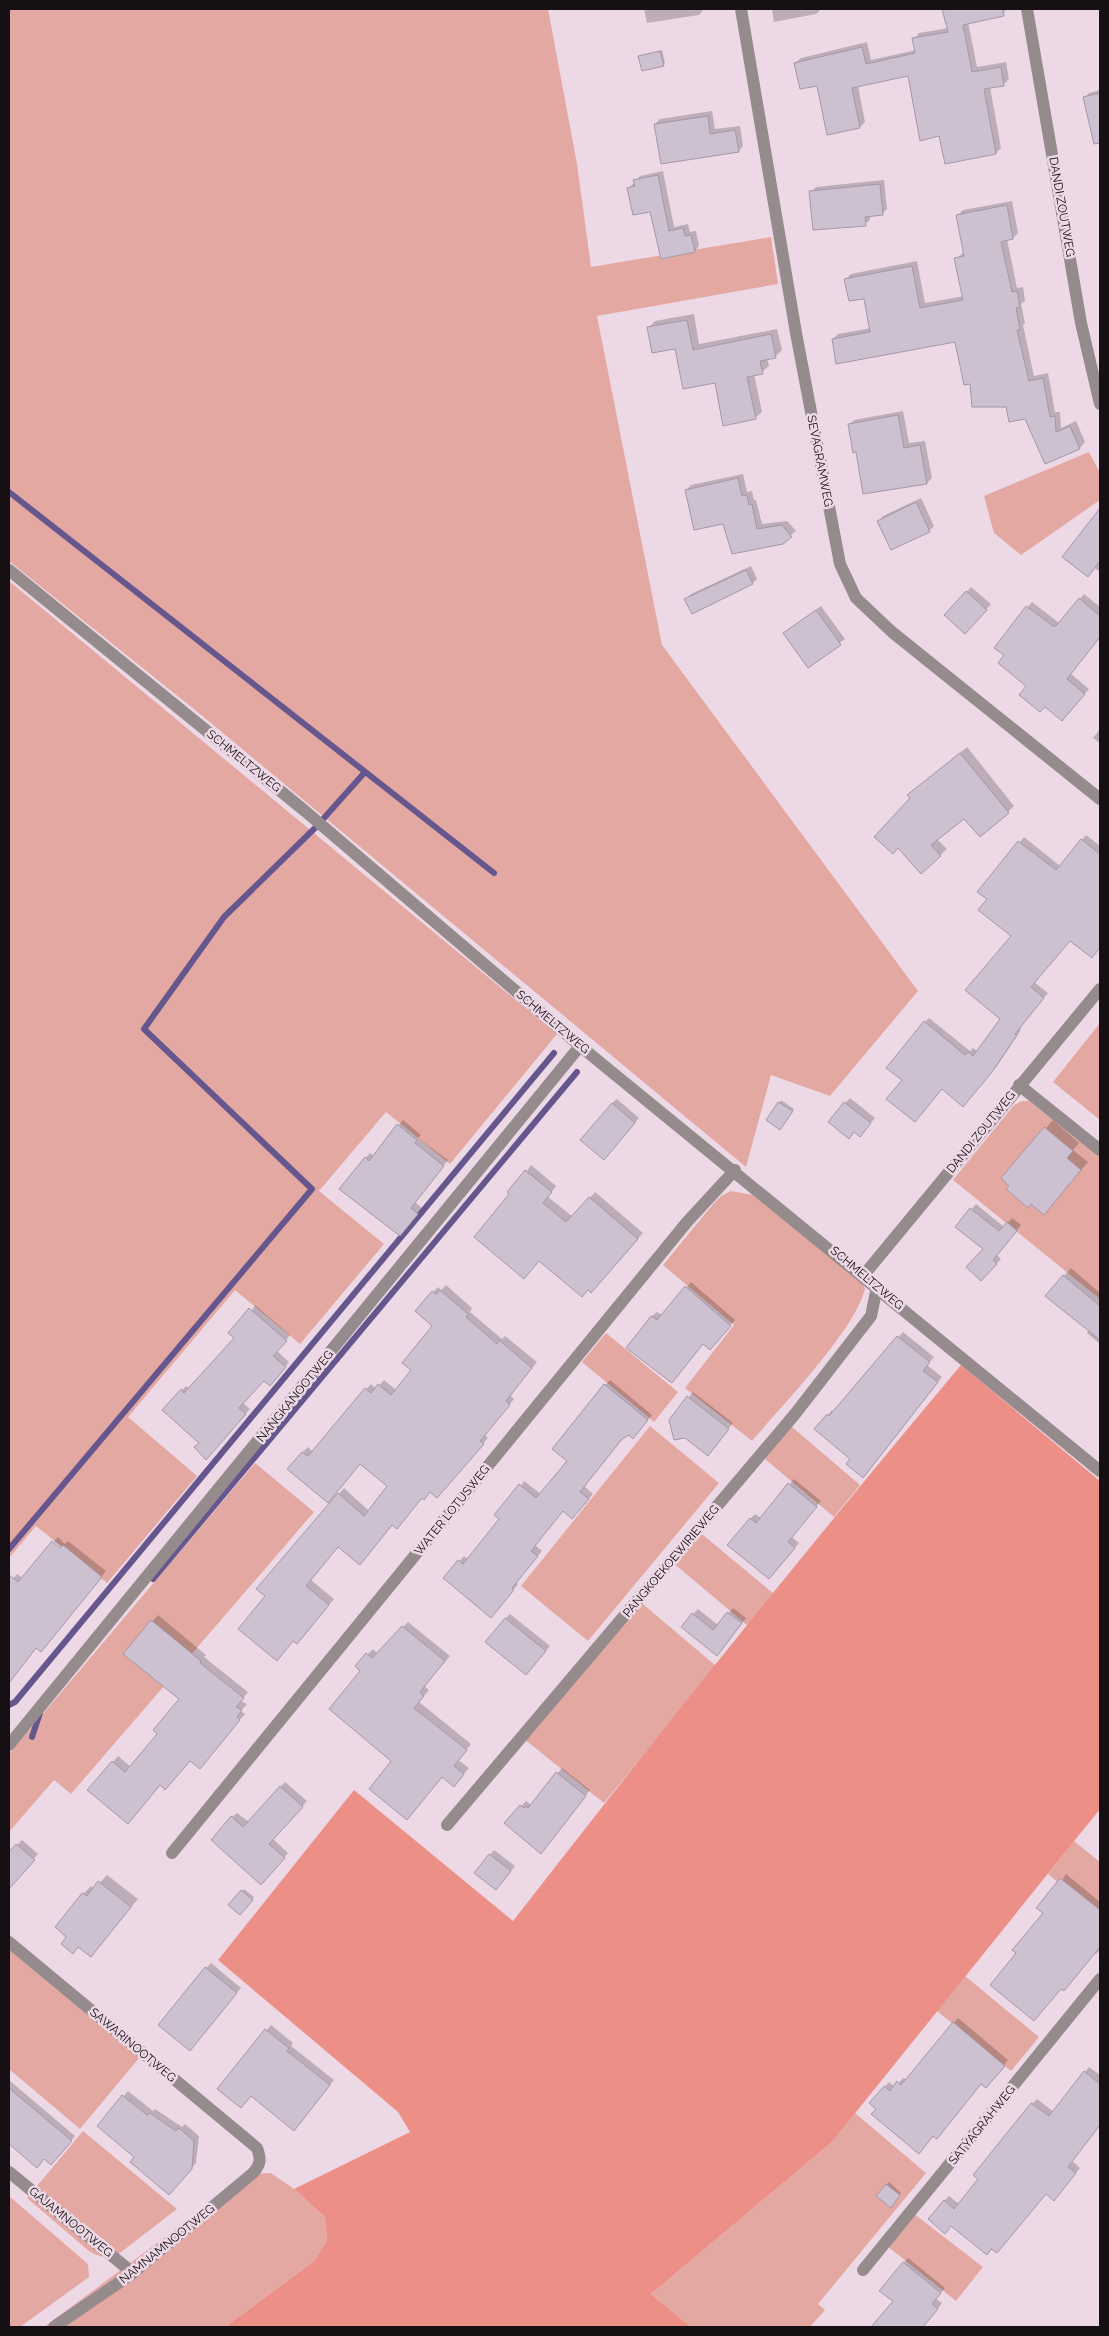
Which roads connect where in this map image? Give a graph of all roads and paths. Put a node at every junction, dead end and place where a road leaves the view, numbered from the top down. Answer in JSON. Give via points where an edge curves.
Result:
{"nodes":[{"id":1,"x":741,"y":9,"type":"edge"},
{"id":2,"x":1027,"y":9,"type":"edge"},
{"id":3,"x":1100,"y":404,"type":"edge"},
{"id":4,"x":9,"y":570,"type":"edge"},
{"id":5,"x":1100,"y":799,"type":"edge"},
{"id":6,"x":1100,"y":989,"type":"edge"},
{"id":7,"x":580,"y":1046,"type":"junction"},
{"id":8,"x":1019,"y":1085,"type":"junction"},
{"id":9,"x":1100,"y":1150,"type":"edge"},
{"id":10,"x":735,"y":1170,"type":"junction"},
{"id":11,"x":863,"y":1276,"type":"junction"},
{"id":12,"x":877,"y":1287,"type":"junction"},
{"id":13,"x":1100,"y":1471,"type":"edge"},
{"id":14,"x":9,"y":1745,"type":"edge"},
{"id":15,"x":447,"y":1824,"type":"dead end"},
{"id":16,"x":172,"y":1853,"type":"dead end"},
{"id":17,"x":9,"y":1942,"type":"edge"},
{"id":18,"x":1100,"y":1979,"type":"edge"},
{"id":19,"x":257,"y":2148,"type":"joint"},
{"id":20,"x":9,"y":2172,"type":"edge"},
{"id":21,"x":863,"y":2270,"type":"dead end"},
{"id":22,"x":132,"y":2273,"type":"junction"},
{"id":23,"x":54,"y":2327,"type":"edge"}],
"edges":[{"from":1,"to":5,"type":"street","name":"SEVAGRAMWEG","via":[[794,323],[840,564],[856,598],[892,632]]},
{"from":2,"to":3,"type":"street","name":"DANDI ZOUTWEG","via":[[1081,323]]},
{"from":4,"to":7,"type":"street","name":"SCHMELTZWEG","via":[[332,833]]},
{"from":6,"to":8,"type":"street","name":"DANDI ZOUTWEG"},
{"from":7,"to":10,"type":"street","name":"SCHMELTZWEG"},
{"from":7,"to":14,"type":"street","name":"NANGKANOOTWEG"},
{"from":8,"to":9,"type":"street"},
{"from":8,"to":11,"type":"street","name":"DANDI ZOUTWEG"},
{"from":10,"to":11,"type":"street","name":"SCHMELTZWEG"},
{"from":10,"to":16,"type":"street","name":"WATER LOTUSWEG","via":[[687,1222]]},
{"from":11,"to":12,"type":"street","name":"SCHMELTZWEG"},
{"from":12,"to":13,"type":"street","name":"SCHMELTZWEG"},
{"from":12,"to":15,"type":"street","name":"PANGKOEKOEWIRIEWEG","via":[[871,1316],[795,1414]]},
{"from":17,"to":19,"type":"street","name":"SAWARINOOTWEG"},
{"from":18,"to":21,"type":"street","name":"SATYAGRAHWEG"},
{"from":19,"to":22,"type":"street","name":"NAMNAMNOOTWEG","via":[[259,2166],[254,2173]]},
{"from":20,"to":22,"type":"street","name":"GAJAMNOOTWEG"},
{"from":22,"to":23,"type":"street","name":"NAMNAMNOOTWEG"}]}
